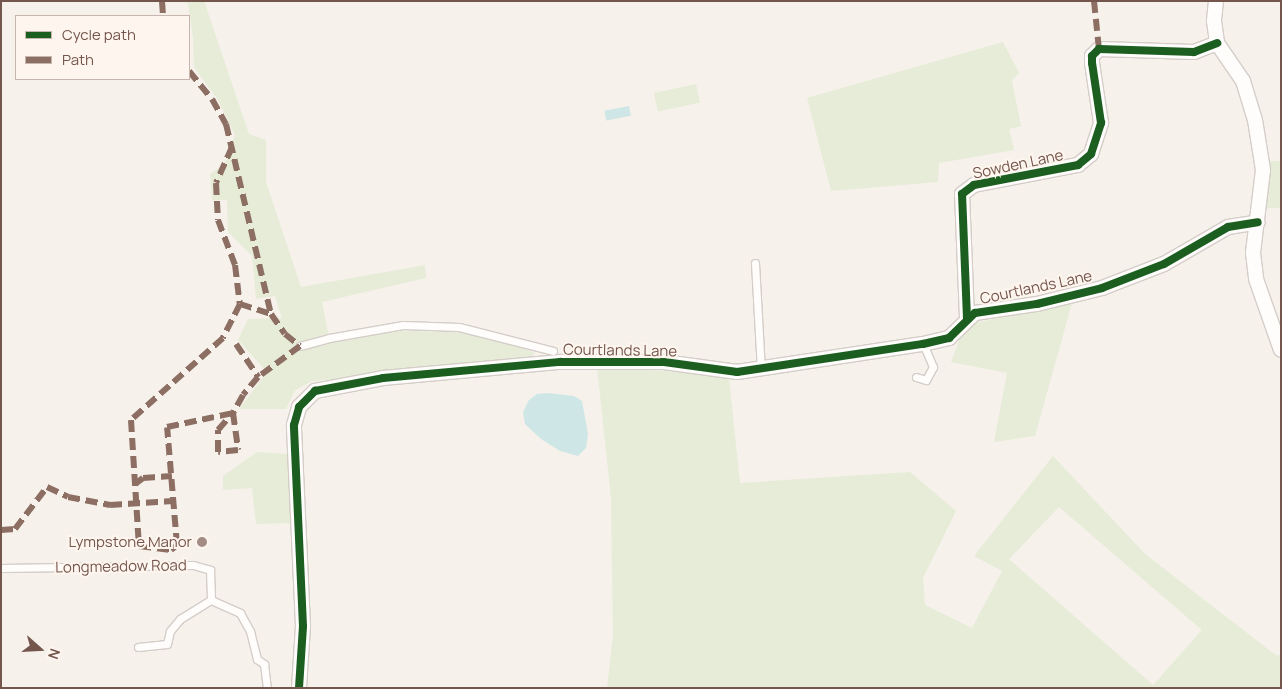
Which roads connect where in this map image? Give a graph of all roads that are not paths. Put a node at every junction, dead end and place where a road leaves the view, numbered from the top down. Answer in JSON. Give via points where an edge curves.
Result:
{"nodes":[{"id":1,"x":1216,"y":1,"type":"edge"},
{"id":2,"x":1217,"y":43,"type":"junction"},
{"id":3,"x":1258,"y":222,"type":"junction"},
{"id":4,"x":755,"y":262,"type":"dead end"},
{"id":5,"x":967,"y":318,"type":"junction"},
{"id":6,"x":923,"y":344,"type":"junction"},
{"id":7,"x":300,"y":346,"type":"dead end"},
{"id":8,"x":1281,"y":350,"type":"edge"},
{"id":9,"x":557,"y":356,"type":"junction"},
{"id":10,"x":761,"y":370,"type":"junction"},
{"id":11,"x":916,"y":377,"type":"dead end"},
{"id":12,"x":1,"y":568,"type":"edge"},
{"id":13,"x":211,"y":600,"type":"junction"},
{"id":14,"x":138,"y":647,"type":"dead end"},
{"id":15,"x":267,"y":688,"type":"edge"},
{"id":16,"x":299,"y":688,"type":"edge"}],
"edges":[{"from":1,"to":2,"type":"street","via":[[1214,27]]},
{"from":2,"to":3,"type":"street","via":[[1243,81],[1255,120],[1263,170]]},
{"from":2,"to":5,"type":"street","name":"Sowden Lane","via":[[1194,52],[1099,49],[1092,64],[1101,123],[1091,154],[1078,165],[974,185],[962,194]]},
{"from":3,"to":5,"type":"street","name":"Courtlands Lane","via":[[1228,227],[1164,264],[1102,288]]},
{"from":3,"to":8,"type":"street","via":[[1253,253],[1256,280]]},
{"from":4,"to":10,"type":"lane"},
{"from":5,"to":6,"type":"street","name":"Courtlands Lane","via":[[949,338]]},
{"from":6,"to":10,"type":"street","name":"Courtlands Lane"},
{"from":6,"to":11,"type":"lane","via":[[933,367],[926,380]]},
{"from":7,"to":9,"type":"lane","via":[[403,325],[459,327]]},
{"from":9,"to":10,"type":"street","name":"Courtlands Lane","via":[[664,362],[737,372]]},
{"from":9,"to":16,"type":"street","name":"Courtlands Lane","via":[[383,378],[315,392],[299,407],[294,425],[303,626]]},
{"from":12,"to":13,"type":"lane","name":"Longmeadow Road","via":[[193,565],[210,570]]},
{"from":13,"to":14,"type":"lane","via":[[180,619],[170,631],[167,644]]},
{"from":13,"to":15,"type":"lane","via":[[240,613],[250,631],[257,659],[264,664]]}]}
